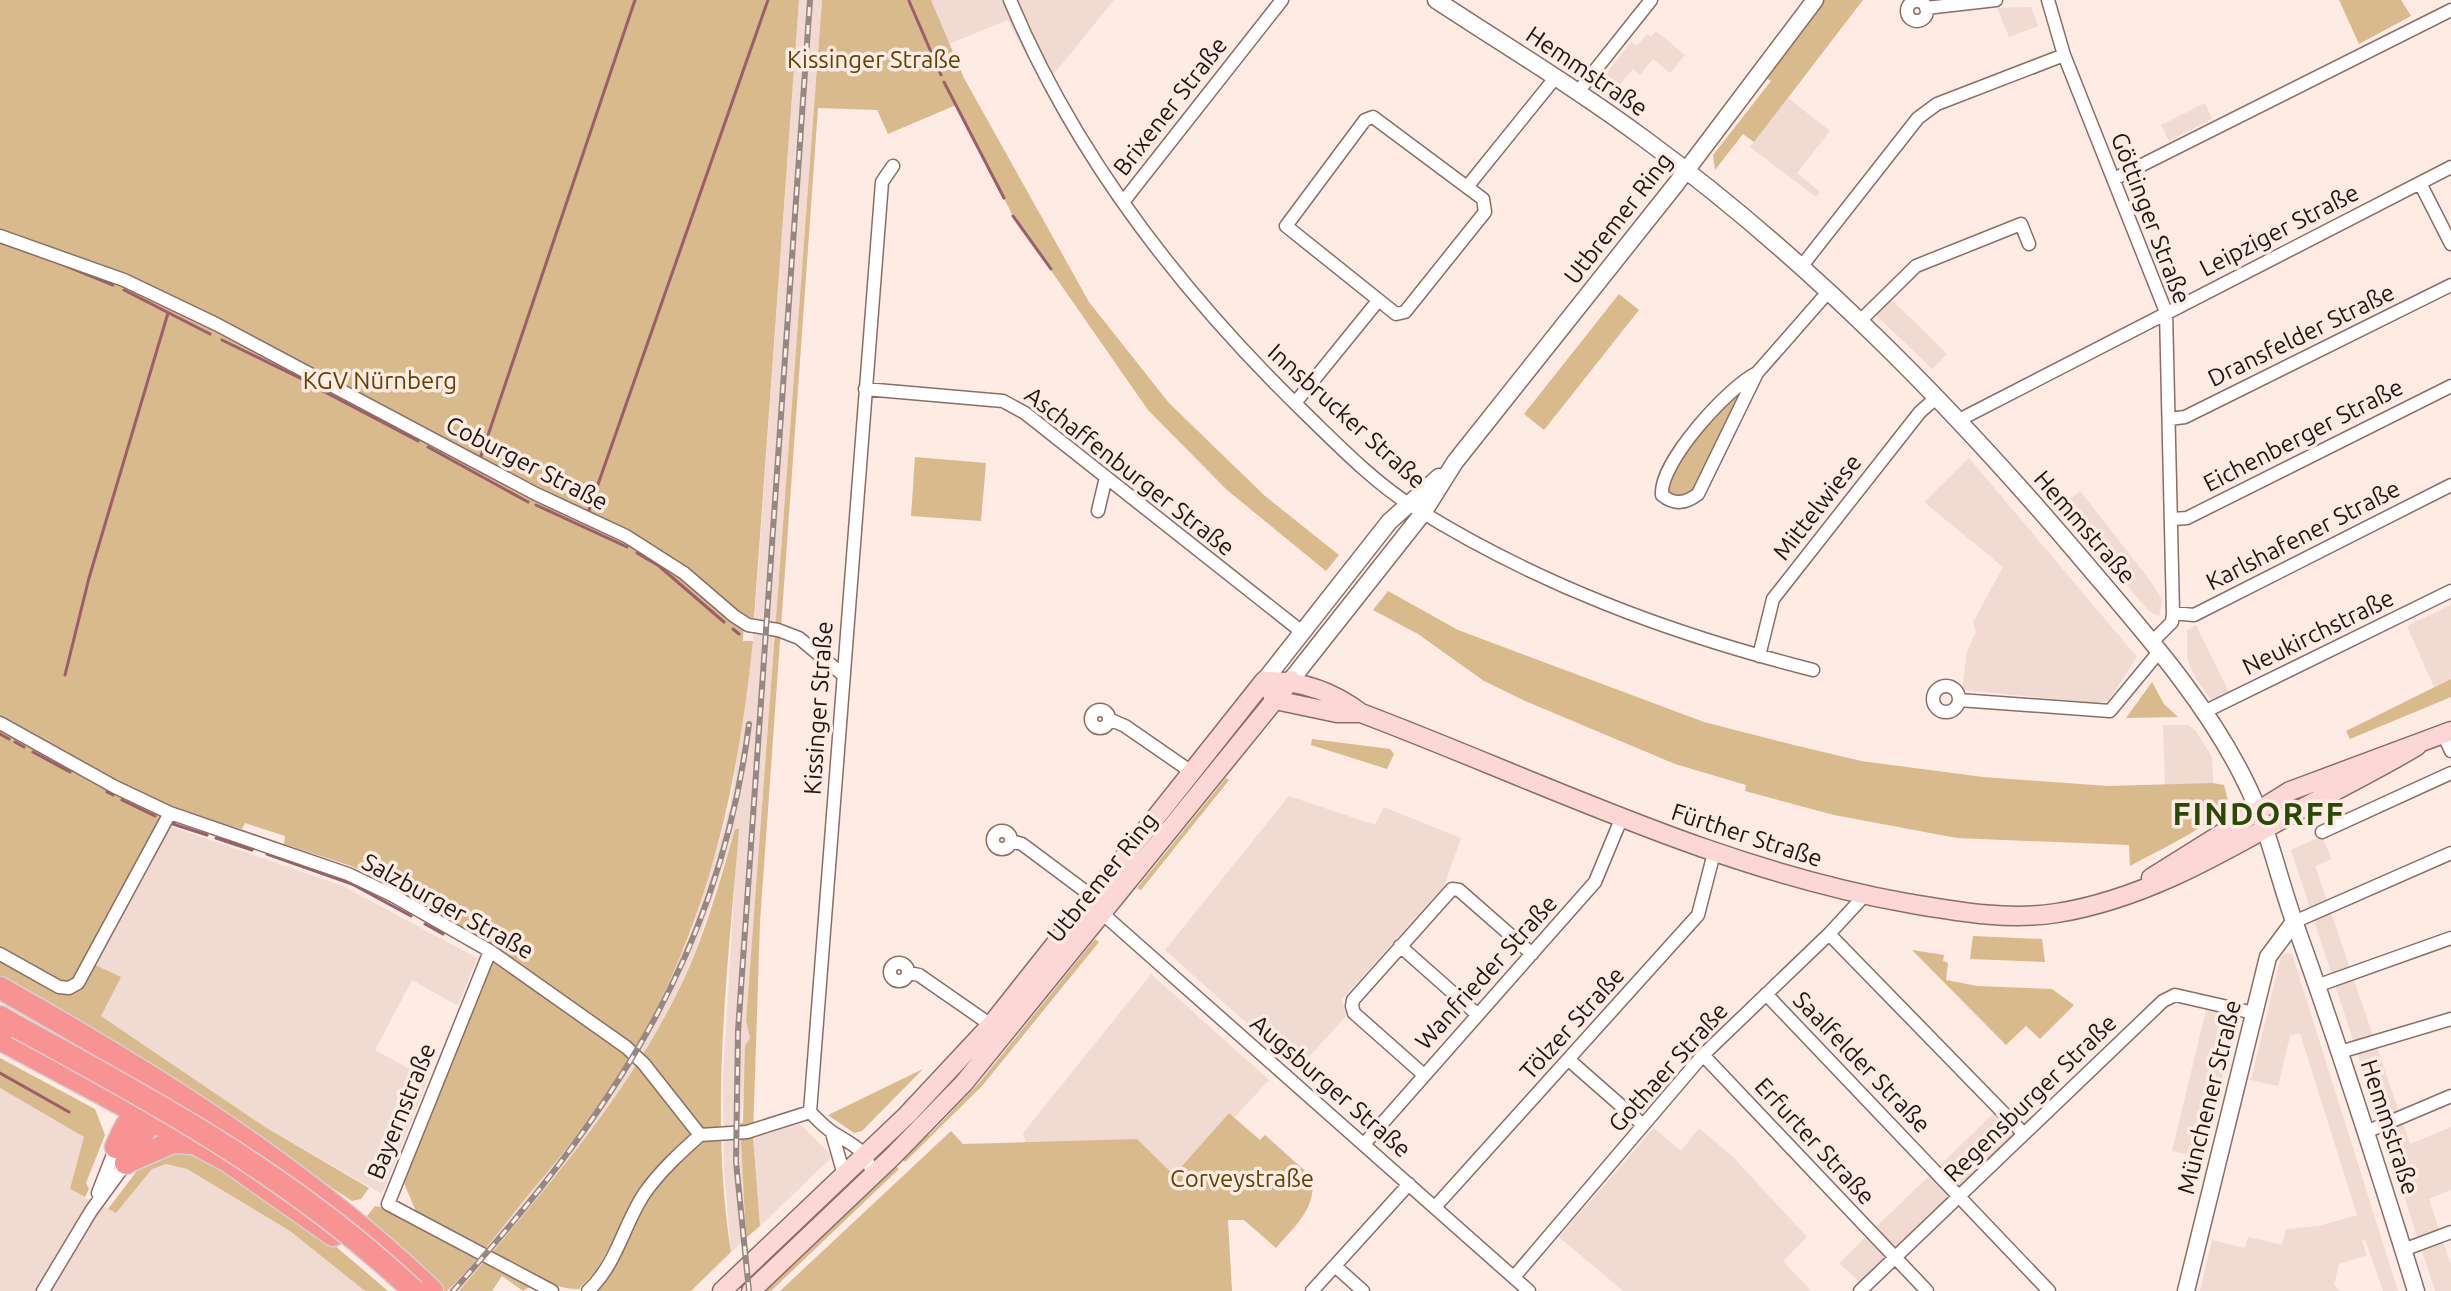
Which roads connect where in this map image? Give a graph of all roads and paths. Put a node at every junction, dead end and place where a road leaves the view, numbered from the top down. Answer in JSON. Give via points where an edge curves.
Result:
{"nodes":[{"id":1,"x":1010,"y":0,"type":"edge"},
{"id":2,"x":1282,"y":0,"type":"edge"},
{"id":3,"x":1436,"y":0,"type":"edge"},
{"id":4,"x":1651,"y":0,"type":"edge"},
{"id":5,"x":1815,"y":0,"type":"edge"},
{"id":6,"x":1996,"y":0,"type":"edge"},
{"id":7,"x":2048,"y":0,"type":"edge"},
{"id":8,"x":1926,"y":8,"type":"dead end"},
{"id":9,"x":2451,"y":10,"type":"edge"},
{"id":10,"x":2064,"y":55,"type":"junction"},
{"id":11,"x":1555,"y":78,"type":"junction"},
{"id":12,"x":1577,"y":93,"type":"junction"},
{"id":13,"x":893,"y":166,"type":"dead end"},
{"id":14,"x":2451,"y":167,"type":"edge"},
{"id":15,"x":1686,"y":171,"type":"junction"},
{"id":16,"x":2114,"y":179,"type":"junction"},
{"id":17,"x":2420,"y":183,"type":"junction"},
{"id":18,"x":1467,"y":187,"type":"junction"},
{"id":19,"x":1123,"y":202,"type":"junction"},
{"id":20,"x":0,"y":236,"type":"edge"},
{"id":21,"x":2029,"y":244,"type":"dead end"},
{"id":22,"x":2451,"y":244,"type":"edge"},
{"id":23,"x":1801,"y":267,"type":"junction"},
{"id":24,"x":2451,"y":285,"type":"edge"},
{"id":25,"x":1828,"y":292,"type":"junction"},
{"id":26,"x":1377,"y":302,"type":"junction"},
{"id":27,"x":2166,"y":312,"type":"junction"},
{"id":28,"x":1859,"y":322,"type":"junction"},
{"id":29,"x":1757,"y":373,"type":"junction"},
{"id":30,"x":2451,"y":386,"type":"edge"},
{"id":31,"x":865,"y":389,"type":"junction"},
{"id":32,"x":1936,"y":398,"type":"junction"},
{"id":33,"x":1295,"y":403,"type":"junction"},
{"id":34,"x":2169,"y":419,"type":"junction"},
{"id":35,"x":1957,"y":421,"type":"junction"},
{"id":36,"x":1106,"y":477,"type":"junction"},
{"id":37,"x":2451,"y":485,"type":"edge"},
{"id":38,"x":1416,"y":508,"type":"junction"},
{"id":39,"x":1098,"y":511,"type":"dead end"},
{"id":40,"x":2173,"y":519,"type":"junction"},
{"id":41,"x":2451,"y":591,"type":"edge"},
{"id":42,"x":2173,"y":613,"type":"junction"},
{"id":43,"x":1302,"y":632,"type":"junction"},
{"id":44,"x":2155,"y":648,"type":"junction"},
{"id":45,"x":1759,"y":656,"type":"junction"},
{"id":46,"x":1813,"y":670,"type":"dead end"},
{"id":47,"x":842,"y":674,"type":"junction"},
{"id":48,"x":1291,"y":680,"type":"junction"},
{"id":49,"x":1264,"y":681,"type":"junction"},
{"id":50,"x":1275,"y":700,"type":"junction"},
{"id":51,"x":1959,"y":700,"type":"dead end"},
{"id":52,"x":2204,"y":712,"type":"junction"},
{"id":53,"x":1361,"y":713,"type":"junction"},
{"id":54,"x":1109,"y":719,"type":"dead end"},
{"id":55,"x":0,"y":723,"type":"edge"},
{"id":56,"x":2448,"y":739,"type":"edge"},
{"id":57,"x":2417,"y":746,"type":"junction"},
{"id":58,"x":1193,"y":773,"type":"junction"},
{"id":59,"x":2451,"y":773,"type":"edge"},
{"id":60,"x":2258,"y":810,"type":"junction"},
{"id":61,"x":170,"y":813,"type":"junction"},
{"id":62,"x":1622,"y":817,"type":"junction"},
{"id":63,"x":2265,"y":829,"type":"junction"},
{"id":64,"x":2322,"y":832,"type":"dead end"},
{"id":65,"x":1011,"y":841,"type":"dead end"},
{"id":66,"x":1714,"y":853,"type":"junction"},
{"id":67,"x":2451,"y":853,"type":"edge"},
{"id":68,"x":2136,"y":890,"type":"junction"},
{"id":69,"x":1865,"y":895,"type":"junction"},
{"id":70,"x":1093,"y":897,"type":"junction"},
{"id":71,"x":1103,"y":914,"type":"junction"},
{"id":72,"x":2294,"y":922,"type":"junction"},
{"id":73,"x":1829,"y":934,"type":"junction"},
{"id":74,"x":2451,"y":938,"type":"edge"},
{"id":75,"x":1400,"y":946,"type":"junction"},
{"id":76,"x":490,"y":951,"type":"junction"},
{"id":77,"x":0,"y":954,"type":"edge"},
{"id":78,"x":1532,"y":954,"type":"junction"},
{"id":79,"x":909,"y":973,"type":"dead end"},
{"id":80,"x":2319,"y":985,"type":"junction"},
{"id":81,"x":0,"y":988,"type":"edge"},
{"id":82,"x":1766,"y":994,"type":"junction"},
{"id":83,"x":2254,"y":1013,"type":"junction"},
{"id":84,"x":1478,"y":1015,"type":"junction"},
{"id":85,"x":2451,"y":1019,"type":"edge"},
{"id":86,"x":991,"y":1025,"type":"junction"},
{"id":87,"x":6,"y":1028,"type":"edge"},
{"id":88,"x":2340,"y":1052,"type":"junction"},
{"id":89,"x":1703,"y":1055,"type":"junction"},
{"id":90,"x":1569,"y":1060,"type":"junction"},
{"id":91,"x":143,"y":1072,"type":"junction"},
{"id":92,"x":1424,"y":1075,"type":"junction"},
{"id":93,"x":96,"y":1090,"type":"junction"},
{"id":94,"x":2451,"y":1096,"type":"edge"},
{"id":95,"x":196,"y":1105,"type":"junction"},
{"id":96,"x":144,"y":1111,"type":"junction"},
{"id":97,"x":810,"y":1112,"type":"junction"},
{"id":98,"x":1643,"y":1125,"type":"junction"},
{"id":99,"x":2366,"y":1132,"type":"junction"},
{"id":100,"x":832,"y":1133,"type":"junction"},
{"id":101,"x":2024,"y":1134,"type":"junction"},
{"id":102,"x":700,"y":1135,"type":"junction"},
{"id":103,"x":194,"y":1143,"type":"junction"},
{"id":104,"x":1364,"y":1144,"type":"junction"},
{"id":105,"x":867,"y":1154,"type":"junction"},
{"id":106,"x":121,"y":1155,"type":"junction"},
{"id":107,"x":844,"y":1175,"type":"junction"},
{"id":108,"x":873,"y":1176,"type":"junction"},
{"id":109,"x":1409,"y":1184,"type":"junction"},
{"id":110,"x":1958,"y":1197,"type":"junction"},
{"id":111,"x":1435,"y":1207,"type":"junction"},
{"id":112,"x":91,"y":1211,"type":"junction"},
{"id":113,"x":2451,"y":1232,"type":"edge"},
{"id":114,"x":2403,"y":1250,"type":"junction"},
{"id":115,"x":1895,"y":1257,"type":"junction"},
{"id":116,"x":1335,"y":1266,"type":"junction"},
{"id":117,"x":1514,"y":1277,"type":"junction"},
{"id":118,"x":43,"y":1291,"type":"edge"},
{"id":119,"x":398,"y":1291,"type":"edge"},
{"id":120,"x":414,"y":1291,"type":"edge"},
{"id":121,"x":432,"y":1291,"type":"edge"},
{"id":122,"x":552,"y":1291,"type":"edge"},
{"id":123,"x":588,"y":1291,"type":"edge"},
{"id":124,"x":722,"y":1291,"type":"edge"},
{"id":125,"x":751,"y":1291,"type":"edge"},
{"id":126,"x":1312,"y":1291,"type":"edge"},
{"id":127,"x":1363,"y":1291,"type":"edge"},
{"id":128,"x":1529,"y":1291,"type":"edge"},
{"id":129,"x":1860,"y":1291,"type":"edge"},
{"id":130,"x":1927,"y":1291,"type":"edge"},
{"id":131,"x":2049,"y":1291,"type":"edge"},
{"id":132,"x":2186,"y":1291,"type":"edge"},
{"id":133,"x":2416,"y":1291,"type":"edge"}],
"edges":[{"from":1,"to":19,"type":"street","name":"Innsbrucker Straße","via":[[1054,93]]},
{"from":2,"to":19,"type":"street","name":"Brixener Straße"},
{"from":3,"to":11,"type":"street","name":"Hemmstraße"},
{"from":4,"to":12,"type":"street"},
{"from":5,"to":15,"type":"street","name":"Utbremer Ring"},
{"from":6,"to":8,"type":"street"},
{"from":7,"to":10,"type":"street","name":"Göttinger Straße"},
{"from":9,"to":16,"type":"street"},
{"from":10,"to":16,"type":"street","name":"Göttinger Straße"},
{"from":10,"to":23,"type":"street","via":[[1937,104],[1918,118]]},
{"from":11,"to":12,"type":"street","name":"Hemmstraße"},
{"from":11,"to":18,"type":"street"},
{"from":12,"to":15,"type":"street","name":"Hemmstraße"},
{"from":13,"to":31,"type":"street","name":"Kissinger Straße","via":[[882,182]]},
{"from":14,"to":17,"type":"street","name":"Leipziger Straße"},
{"from":15,"to":23,"type":"street","name":"Hemmstraße"},
{"from":15,"to":38,"type":"street","name":"Utbremer Ring"},
{"from":16,"to":27,"type":"street","name":"Göttinger Straße"},
{"from":17,"to":22,"type":"street"},
{"from":17,"to":27,"type":"street","name":"Leipziger Straße"},
{"from":18,"to":26,"type":"street","via":[[1483,199],[1485,212],[1405,312],[1396,314]]},
{"from":18,"to":26,"type":"street","via":[[1381,119],[1365,120],[1286,226]]},
{"from":19,"to":33,"type":"street","name":"Innsbrucker Straße","via":[[1206,310]]},
{"from":20,"to":47,"type":"street","name":"Coburger Straße","via":[[124,280],[216,324],[626,536],[684,573],[748,625],[799,638]]},
{"from":21,"to":28,"type":"street","via":[[2021,224],[1916,266]]},
{"from":23,"to":25,"type":"street","name":"Hemmstraße"},
{"from":24,"to":34,"type":"street","name":"Dransfelder Straße","via":[[2185,417]]},
{"from":25,"to":28,"type":"street","name":"Hemmstraße"},
{"from":25,"to":29,"type":"street"},
{"from":26,"to":33,"type":"street"},
{"from":27,"to":34,"type":"street","name":"Göttinger Straße"},
{"from":27,"to":35,"type":"street","name":"Leipziger Straße"},
{"from":28,"to":32,"type":"street","name":"Hemmstraße"},
{"from":29,"to":29,"type":"street","via":[[1732,388],[1664,474],[1662,495],[1669,501],[1679,503],[1698,494]]},
{"from":30,"to":40,"type":"street","name":"Eichenberger Straße","via":[[2187,518]]},
{"from":31,"to":36,"type":"street","name":"Aschaffenburger Straße","via":[[1003,401]]},
{"from":31,"to":47,"type":"street","name":"Kissinger Straße"},
{"from":32,"to":35,"type":"street","name":"Hemmstraße"},
{"from":32,"to":45,"type":"street","name":"Mittelwiese","via":[[1773,599]]},
{"from":33,"to":38,"type":"street","name":"Innsbrucker Straße"},
{"from":34,"to":40,"type":"street","name":"Göttinger Straße"},
{"from":35,"to":44,"type":"street","name":"Hemmstraße","via":[[2031,499]]},
{"from":36,"to":39,"type":"street"},
{"from":36,"to":43,"type":"street","name":"Aschaffenburger Straße"},
{"from":37,"to":42,"type":"street","name":"Karlshafener Straße","via":[[2194,615]]},
{"from":38,"to":43,"type":"street","name":"Utbremer Ring","via":[[1389,522]]},
{"from":38,"to":45,"type":"street","name":"Innsbrucker Straße","via":[[1555,585]]},
{"from":38,"to":48,"type":"street","name":"Utbremer Ring"},
{"from":40,"to":42,"type":"street","name":"Göttinger Straße"},
{"from":41,"to":52,"type":"street","name":"Neukirchstraße"},
{"from":42,"to":44,"type":"street"},
{"from":43,"to":49,"type":"street","name":"Utbremer Ring"},
{"from":44,"to":51,"type":"street","via":[[2110,711]]},
{"from":44,"to":52,"type":"street","name":"Hemmstraße"},
{"from":45,"to":46,"type":"street","name":"Innsbrucker Straße"},
{"from":47,"to":97,"type":"street","name":"Kissinger Straße"},
{"from":48,"to":49,"type":"main road","name":"Fürther Straße"},
{"from":48,"to":50,"type":"main road","name":"Utbremer Ring"},
{"from":48,"to":53,"type":"main road","name":"Fürther Straße","via":[[1343,699]]},
{"from":49,"to":50,"type":"main road"},
{"from":49,"to":58,"type":"main road","name":"Utbremer Ring"},
{"from":50,"to":53,"type":"main road","name":"Fürther Straße"},
{"from":50,"to":71,"type":"main road","name":"Utbremer Ring"},
{"from":52,"to":60,"type":"street","name":"Hemmstraße"},
{"from":53,"to":62,"type":"main road","name":"Fürther Straße"},
{"from":54,"to":58,"type":"street"},
{"from":55,"to":61,"type":"street","name":"Salzburger Straße"},
{"from":56,"to":57,"type":"main road"},
{"from":57,"to":60,"type":"main road","name":"Fürther Straße","via":[[2347,767]]},
{"from":57,"to":63,"type":"main road","name":"Fürther Straße"},
{"from":58,"to":70,"type":"main road","name":"Utbremer Ring"},
{"from":59,"to":64,"type":"street"},
{"from":60,"to":63,"type":"street","name":"Hemmstraße"},
{"from":60,"to":68,"type":"main road","name":"Fürther Straße"},
{"from":61,"to":76,"type":"street","name":"Salzburger Straße","via":[[348,874]]},
{"from":61,"to":77,"type":"street","via":[[78,983],[59,987]]},
{"from":62,"to":66,"type":"main road","name":"Fürther Straße"},
{"from":62,"to":78,"type":"street","name":"Wanfrieder Straße","via":[[1595,882]]},
{"from":63,"to":68,"type":"main road","name":"Fürther Straße","via":[[2227,852]]},
{"from":63,"to":72,"type":"street","name":"Hemmstraße"},
{"from":65,"to":70,"type":"street","name":"Utbremer Ring"},
{"from":66,"to":69,"type":"main road","name":"Fürther Straße"},
{"from":66,"to":90,"type":"street","name":"Tölzer Straße","via":[[1698,915]]},
{"from":67,"to":72,"type":"street"},
{"from":68,"to":69,"type":"main road","name":"Fürther Straße","via":[[2081,908],[2030,915],[1953,910]]},
{"from":69,"to":73,"type":"street","name":"Gothaer Straße"},
{"from":70,"to":86,"type":"main road","name":"Utbremer Ring"},
{"from":71,"to":104,"type":"street","name":"Augsburger Straße"},
{"from":71,"to":108,"type":"main road","name":"Utbremer Ring","via":[[964,1083]]},
{"from":72,"to":80,"type":"street","name":"Hemmstraße"},
{"from":72,"to":83,"type":"street","name":"Münchener Straße","via":[[2268,957]]},
{"from":73,"to":82,"type":"street","name":"Gothaer Straße"},
{"from":73,"to":101,"type":"street"},
{"from":74,"to":80,"type":"street"},
{"from":75,"to":78,"type":"street","via":[[1452,889]]},
{"from":75,"to":84,"type":"street"},
{"from":75,"to":92,"type":"street","via":[[1352,1006]]},
{"from":76,"to":102,"type":"street","name":"Salzburger Straße","via":[[626,1047]]},
{"from":76,"to":122,"type":"street","name":"Bayernstraße","via":[[388,1204]]},
{"from":78,"to":84,"type":"street","name":"Wanfrieder Straße"},
{"from":79,"to":86,"type":"street"},
{"from":80,"to":88,"type":"street","name":"Hemmstraße"},
{"from":81,"to":91,"type":"highway"},
{"from":82,"to":89,"type":"street","name":"Gothaer Straße"},
{"from":82,"to":110,"type":"street","name":"Saalfelder Straße"},
{"from":83,"to":101,"type":"street","name":"Regensburger Straße","via":[[2175,995],[2163,1001]]},
{"from":83,"to":132,"type":"street","name":"Münchener Straße"},
{"from":84,"to":92,"type":"street","name":"Wanfrieder Straße"},
{"from":85,"to":88,"type":"street"},
{"from":86,"to":105,"type":"main road","name":"Utbremer Ring"},
{"from":87,"to":93,"type":"highway"},
{"from":87,"to":120,"type":"highway","bridge":true,"via":[[150,1099],[242,1155],[339,1226]]},
{"from":88,"to":99,"type":"street","name":"Hemmstraße"},
{"from":89,"to":98,"type":"street","name":"Gothaer Straße"},
{"from":89,"to":115,"type":"street","name":"Erfurter Straße"},
{"from":90,"to":98,"type":"street"},
{"from":90,"to":111,"type":"street","name":"Tölzer Straße"},
{"from":91,"to":95,"type":"highway"},
{"from":91,"to":96,"type":"highway"},
{"from":92,"to":104,"type":"street","name":"Wanfrieder Straße"},
{"from":93,"to":96,"type":"highway"},
{"from":93,"to":106,"type":"highway"},
{"from":94,"to":99,"type":"street"},
{"from":95,"to":96,"type":"highway"},
{"from":95,"to":121,"type":"highway","via":[[344,1214]]},
{"from":96,"to":103,"type":"highway"},
{"from":96,"to":106,"type":"highway"},
{"from":97,"to":100,"type":"street"},
{"from":97,"to":102,"type":"street","via":[[747,1132]]},
{"from":98,"to":117,"type":"street","name":"Gothaer Straße"},
{"from":99,"to":114,"type":"street","name":"Hemmstraße"},
{"from":100,"to":105,"type":"street"},
{"from":100,"to":107,"type":"street"},
{"from":101,"to":110,"type":"street","name":"Regensburger Straße"},
{"from":102,"to":123,"type":"street","via":[[643,1195],[615,1255]]},
{"from":103,"to":106,"type":"highway","via":[[173,1142]]},
{"from":103,"to":119,"type":"highway","via":[[329,1231]]},
{"from":104,"to":109,"type":"street","name":"Augsburger Straße"},
{"from":105,"to":107,"type":"main road","name":"Utbremer Ring"},
{"from":105,"to":108,"type":"street"},
{"from":106,"to":112,"type":"street"},
{"from":106,"to":112,"type":"street"},
{"from":107,"to":124,"type":"main road","name":"Utbremer Ring"},
{"from":108,"to":125,"type":"main road","name":"Utbremer Ring"},
{"from":109,"to":111,"type":"street","name":"Augsburger Straße"},
{"from":109,"to":116,"type":"street"},
{"from":110,"to":115,"type":"street","name":"Regensburger Straße"},
{"from":110,"to":131,"type":"street","name":"Saalfelder Straße"},
{"from":111,"to":117,"type":"street","name":"Augsburger Straße"},
{"from":112,"to":118,"type":"street"},
{"from":113,"to":114,"type":"street"},
{"from":114,"to":133,"type":"street","name":"Hemmstraße"},
{"from":115,"to":129,"type":"street","name":"Regensburger Straße"},
{"from":115,"to":130,"type":"street","name":"Erfurter Straße"},
{"from":116,"to":126,"type":"street"},
{"from":116,"to":127,"type":"street"},
{"from":117,"to":128,"type":"street","name":"Augsburger Straße"}]}
